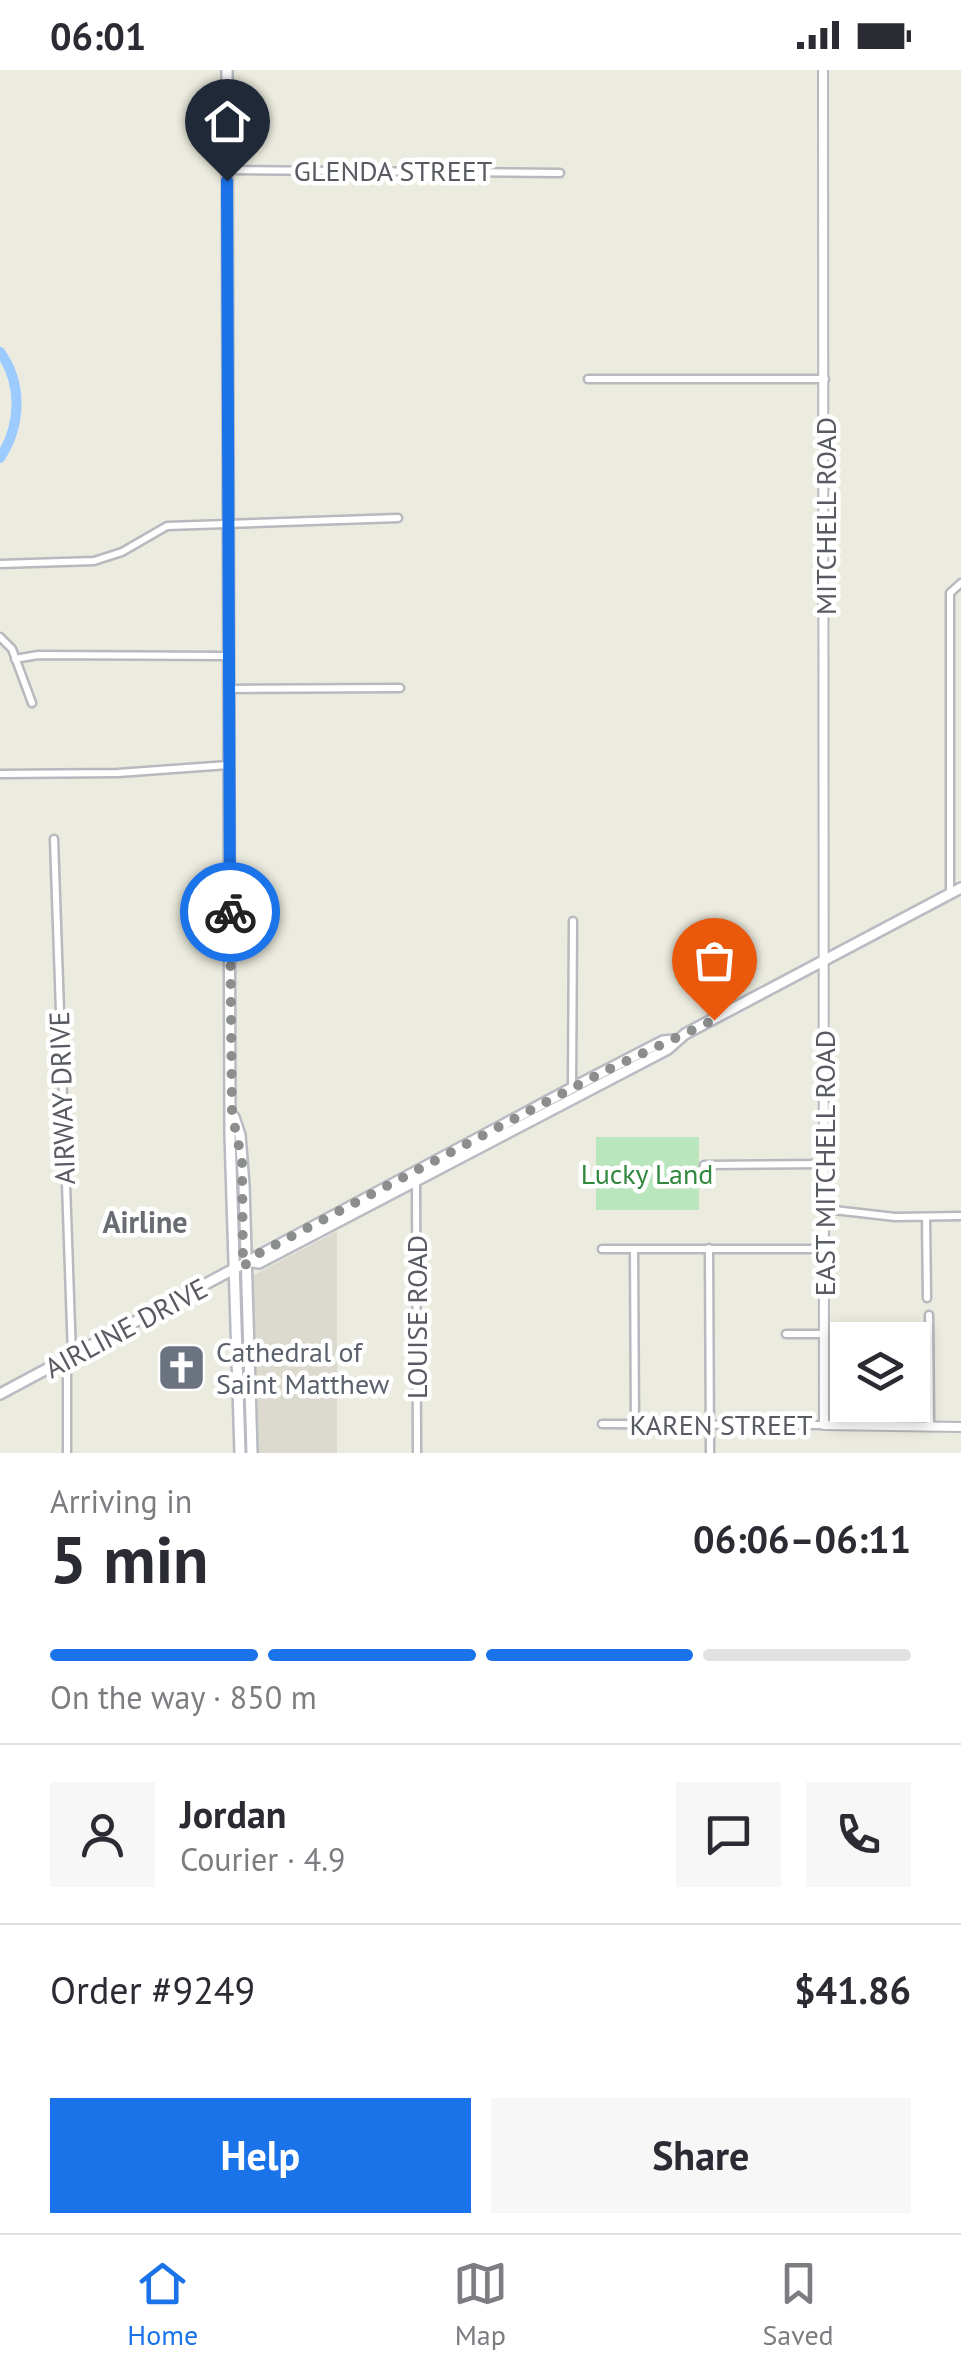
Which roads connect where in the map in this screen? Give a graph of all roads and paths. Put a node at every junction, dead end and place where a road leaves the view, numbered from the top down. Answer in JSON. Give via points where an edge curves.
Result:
{"nodes":[{"id":1,"x":227,"y":70,"type":"edge"},
{"id":2,"x":823,"y":70,"type":"edge"},
{"id":3,"x":227,"y":170,"type":"junction"},
{"id":4,"x":560,"y":172,"type":"dead end"},
{"id":5,"x":588,"y":379,"type":"dead end"},
{"id":6,"x":826,"y":379,"type":"junction"},
{"id":7,"x":398,"y":518,"type":"dead end"},
{"id":8,"x":227,"y":524,"type":"junction"},
{"id":9,"x":0,"y":564,"type":"edge"},
{"id":10,"x":961,"y":584,"type":"edge"},
{"id":11,"x":0,"y":637,"type":"edge"},
{"id":12,"x":228,"y":656,"type":"junction"},
{"id":13,"x":16,"y":659,"type":"junction"},
{"id":14,"x":400,"y":688,"type":"dead end"},
{"id":15,"x":229,"y":690,"type":"junction"},
{"id":16,"x":32,"y":703,"type":"dead end"},
{"id":17,"x":230,"y":765,"type":"junction"},
{"id":18,"x":1,"y":774,"type":"edge"},
{"id":19,"x":54,"y":840,"type":"dead end"},
{"id":20,"x":961,"y":888,"type":"edge"},
{"id":21,"x":950,"y":894,"type":"junction"},
{"id":22,"x":573,"y":921,"type":"dead end"},
{"id":23,"x":825,"y":961,"type":"junction"},
{"id":24,"x":675,"y":1040,"type":"junction"},
{"id":25,"x":572,"y":1088,"type":"junction"},
{"id":26,"x":585,"y":1093,"type":"junction"},
{"id":27,"x":232,"y":1114,"type":"junction"},
{"id":28,"x":825,"y":1164,"type":"junction"},
{"id":29,"x":704,"y":1165,"type":"dead end"},
{"id":30,"x":416,"y":1182,"type":"junction"},
{"id":31,"x":825,"y":1209,"type":"junction"},
{"id":32,"x":961,"y":1216,"type":"edge"},
{"id":33,"x":926,"y":1217,"type":"junction"},
{"id":34,"x":708,"y":1248,"type":"junction"},
{"id":35,"x":602,"y":1249,"type":"dead end"},
{"id":36,"x":634,"y":1249,"type":"junction"},
{"id":37,"x":825,"y":1249,"type":"junction"},
{"id":38,"x":247,"y":1265,"type":"junction"},
{"id":39,"x":232,"y":1272,"type":"junction"},
{"id":40,"x":926,"y":1298,"type":"dead end"},
{"id":41,"x":929,"y":1314,"type":"dead end"},
{"id":42,"x":786,"y":1334,"type":"dead end"},
{"id":43,"x":825,"y":1334,"type":"junction"},
{"id":44,"x":69,"y":1357,"type":"junction"},
{"id":45,"x":0,"y":1394,"type":"edge"},
{"id":46,"x":602,"y":1424,"type":"dead end"},
{"id":47,"x":635,"y":1424,"type":"junction"},
{"id":48,"x":709,"y":1424,"type":"junction"},
{"id":49,"x":824,"y":1425,"type":"junction"},
{"id":50,"x":930,"y":1427,"type":"junction"},
{"id":51,"x":961,"y":1427,"type":"edge"},
{"id":52,"x":67,"y":1453,"type":"edge"},
{"id":53,"x":240,"y":1453,"type":"edge"},
{"id":54,"x":252,"y":1453,"type":"edge"},
{"id":55,"x":418,"y":1453,"type":"edge"},
{"id":56,"x":710,"y":1453,"type":"edge"}],
"edges":[{"from":1,"to":3,"type":"main road"},
{"from":2,"to":6,"type":"street","name":"MITCHELL ROAD"},
{"from":3,"to":4,"type":"street","name":"GLENDA STREET"},
{"from":3,"to":8,"type":"main road"},
{"from":5,"to":6,"type":"street"},
{"from":6,"to":23,"type":"street","name":"MITCHELL ROAD"},
{"from":7,"to":8,"type":"street"},
{"from":8,"to":9,"type":"street","via":[[166,526],[94,561]]},
{"from":8,"to":12,"type":"main road"},
{"from":10,"to":21,"type":"street","via":[[950,593]]},
{"from":11,"to":13,"type":"street"},
{"from":12,"to":13,"type":"street"},
{"from":12,"to":15,"type":"main road"},
{"from":13,"to":16,"type":"street"},
{"from":14,"to":15,"type":"street"},
{"from":15,"to":17,"type":"main road"},
{"from":17,"to":18,"type":"street"},
{"from":17,"to":27,"type":"main road"},
{"from":19,"to":44,"type":"street","name":"AIRWAY DRIVE"},
{"from":20,"to":21,"type":"main road","name":"AIRLINE DRIVE"},
{"from":21,"to":23,"type":"main road","name":"AIRLINE DRIVE"},
{"from":22,"to":25,"type":"street"},
{"from":23,"to":24,"type":"main road","name":"AIRLINE DRIVE"},
{"from":23,"to":28,"type":"street","name":"EAST MITCHELL ROAD"},
{"from":24,"to":25,"type":"main road","name":"AIRLINE DRIVE"},
{"from":24,"to":26,"type":"main road","name":"AIRLINE DRIVE"},
{"from":25,"to":26,"type":"main road"},
{"from":25,"to":38,"type":"main road","name":"AIRLINE DRIVE"},
{"from":26,"to":30,"type":"main road","name":"AIRLINE DRIVE"},
{"from":27,"to":38,"type":"main road","via":[[240,1135]]},
{"from":27,"to":39,"type":"main road"},
{"from":28,"to":29,"type":"street"},
{"from":28,"to":31,"type":"street","name":"EAST MITCHELL ROAD"},
{"from":30,"to":38,"type":"main road","name":"AIRLINE DRIVE"},
{"from":30,"to":55,"type":"street","name":"LOUISE ROAD"},
{"from":31,"to":33,"type":"street"},
{"from":31,"to":37,"type":"street","name":"EAST MITCHELL ROAD"},
{"from":32,"to":33,"type":"street"},
{"from":33,"to":40,"type":"street"},
{"from":34,"to":36,"type":"street"},
{"from":34,"to":37,"type":"street"},
{"from":34,"to":48,"type":"street"},
{"from":35,"to":36,"type":"street"},
{"from":36,"to":47,"type":"street"},
{"from":37,"to":43,"type":"street","name":"EAST MITCHELL ROAD"},
{"from":38,"to":39,"type":"main road","name":"AIRLINE DRIVE"},
{"from":38,"to":54,"type":"main road"},
{"from":39,"to":44,"type":"main road","name":"AIRLINE DRIVE"},
{"from":39,"to":53,"type":"main road"},
{"from":41,"to":50,"type":"street"},
{"from":42,"to":43,"type":"street"},
{"from":43,"to":49,"type":"street","name":"EAST MITCHELL ROAD"},
{"from":44,"to":45,"type":"main road","name":"AIRLINE DRIVE"},
{"from":44,"to":52,"type":"street","name":"AIRWAY DRIVE"},
{"from":46,"to":47,"type":"street","name":"KAREN STREET"},
{"from":47,"to":48,"type":"street","name":"KAREN STREET"},
{"from":48,"to":49,"type":"street","name":"KAREN STREET"},
{"from":48,"to":56,"type":"street"},
{"from":49,"to":50,"type":"street","name":"KAREN STREET"},
{"from":50,"to":51,"type":"street","name":"KAREN STREET"}]}
